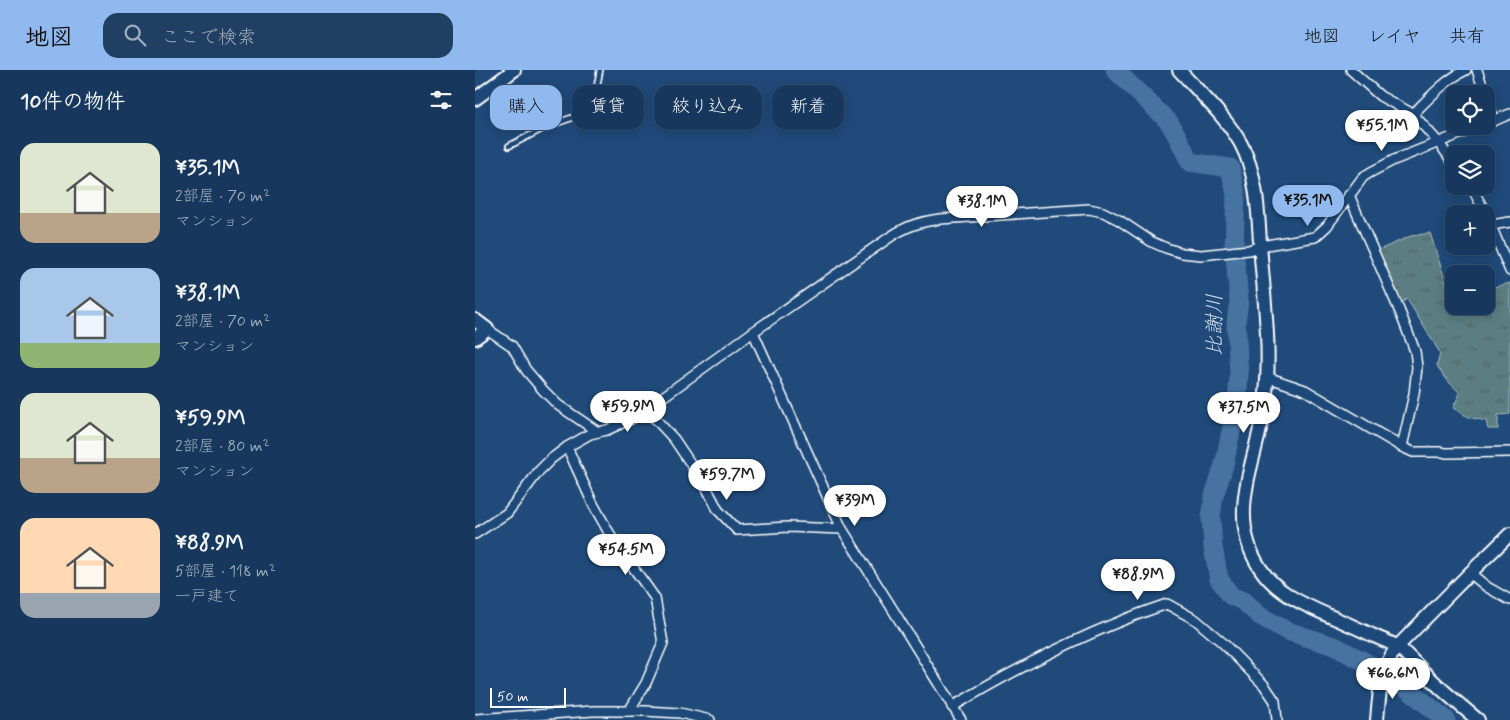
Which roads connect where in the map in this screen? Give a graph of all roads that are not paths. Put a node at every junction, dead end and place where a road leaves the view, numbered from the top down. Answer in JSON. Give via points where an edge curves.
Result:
{"nodes":[{"id":1,"x":600,"y":70,"type":"edge"},
{"id":2,"x":1179,"y":70,"type":"edge"},
{"id":3,"x":1351,"y":70,"type":"edge"},
{"id":4,"x":1466,"y":70,"type":"edge"},
{"id":5,"x":1477,"y":70,"type":"edge"},
{"id":6,"x":511,"y":71,"type":"edge"},
{"id":7,"x":1482,"y":85,"type":"edge"},
{"id":8,"x":475,"y":99,"type":"edge"},
{"id":9,"x":1413,"y":114,"type":"junction"},
{"id":10,"x":1510,"y":114,"type":"edge"},
{"id":11,"x":1495,"y":120,"type":"edge"},
{"id":12,"x":1458,"y":135,"type":"edge"},
{"id":13,"x":1439,"y":143,"type":"junction"},
{"id":14,"x":509,"y":146,"type":"dead end"},
{"id":15,"x":1445,"y":151,"type":"edge"},
{"id":16,"x":1349,"y":195,"type":"junction"},
{"id":17,"x":1510,"y":222,"type":"edge"},
{"id":18,"x":1495,"y":224,"type":"edge"},
{"id":19,"x":1495,"y":235,"type":"edge"},
{"id":20,"x":1255,"y":248,"type":"junction"},
{"id":21,"x":1510,"y":271,"type":"edge"},
{"id":22,"x":475,"y":320,"type":"edge"},
{"id":23,"x":487,"y":329,"type":"junction"},
{"id":24,"x":753,"y":332,"type":"junction"},
{"id":25,"x":475,"y":338,"type":"edge"},
{"id":26,"x":1267,"y":377,"type":"junction"},
{"id":27,"x":646,"y":409,"type":"junction"},
{"id":28,"x":599,"y":432,"type":"junction"},
{"id":29,"x":567,"y":447,"type":"junction"},
{"id":30,"x":1402,"y":447,"type":"junction"},
{"id":31,"x":1510,"y":452,"type":"edge"},
{"id":32,"x":842,"y":529,"type":"junction"},
{"id":33,"x":475,"y":534,"type":"edge"},
{"id":34,"x":1510,"y":534,"type":"edge"},
{"id":35,"x":1470,"y":573,"type":"junction"},
{"id":36,"x":1510,"y":600,"type":"edge"},
{"id":37,"x":1394,"y":651,"type":"junction"},
{"id":38,"x":952,"y":706,"type":"junction"},
{"id":39,"x":626,"y":711,"type":"junction"},
{"id":40,"x":475,"y":719,"type":"edge"},
{"id":41,"x":619,"y":720,"type":"edge"},
{"id":42,"x":710,"y":720,"type":"edge"},
{"id":43,"x":961,"y":720,"type":"edge"},
{"id":44,"x":1277,"y":720,"type":"edge"},
{"id":45,"x":1377,"y":720,"type":"edge"},
{"id":46,"x":1478,"y":720,"type":"edge"}],
"edges":[{"from":1,"to":14,"type":"lane","via":[[596,91],[586,113],[548,126]]},
{"from":2,"to":20,"type":"street","via":[[1222,118],[1247,158],[1255,186]]},
{"from":3,"to":9,"type":"street","via":[[1380,96]]},
{"from":4,"to":9,"type":"street","via":[[1438,89]]},
{"from":5,"to":7,"type":"street"},
{"from":6,"to":8,"type":"street"},
{"from":9,"to":13,"type":"street"},
{"from":10,"to":11,"type":"street"},
{"from":12,"to":13,"type":"street"},
{"from":13,"to":15,"type":"street"},
{"from":13,"to":16,"type":"street","via":[[1380,166],[1363,177]]},
{"from":16,"to":20,"type":"street","via":[[1315,237]]},
{"from":16,"to":30,"type":"street","via":[[1415,351],[1414,394]]},
{"from":17,"to":18,"type":"street"},
{"from":19,"to":21,"type":"street"},
{"from":20,"to":24,"type":"street","via":[[1201,255],[1182,253],[1152,242],[1103,212],[1089,209],[921,222],[890,237]]},
{"from":20,"to":26,"type":"street","via":[[1268,338]]},
{"from":22,"to":23,"type":"street"},
{"from":23,"to":25,"type":"street"},
{"from":23,"to":28,"type":"street","via":[[512,346],[526,370],[558,404]]},
{"from":24,"to":27,"type":"street"},
{"from":24,"to":32,"type":"street"},
{"from":26,"to":30,"type":"street","via":[[1305,390]]},
{"from":26,"to":37,"type":"street","via":[[1264,410],[1243,510],[1244,529],[1253,558],[1274,585],[1296,601]]},
{"from":27,"to":28,"type":"street"},
{"from":27,"to":32,"type":"street","via":[[674,438],[718,510],[737,530],[788,527]]},
{"from":28,"to":29,"type":"street"},
{"from":29,"to":33,"type":"street","via":[[551,459],[507,512]]},
{"from":29,"to":39,"type":"street","via":[[612,538],[655,598],[663,643],[646,683]]},
{"from":30,"to":31,"type":"street","via":[[1413,452]]},
{"from":32,"to":38,"type":"street"},
{"from":34,"to":35,"type":"street"},
{"from":35,"to":36,"type":"street"},
{"from":35,"to":37,"type":"street"},
{"from":37,"to":45,"type":"street","via":[[1382,678]]},
{"from":37,"to":46,"type":"street"},
{"from":38,"to":43,"type":"street"},
{"from":38,"to":44,"type":"street","via":[[998,679],[1090,634],[1167,604],[1196,620],[1264,684],[1275,701]]},
{"from":39,"to":40,"type":"street"},
{"from":39,"to":41,"type":"street"},
{"from":39,"to":42,"type":"street","via":[[680,713]]}]}
